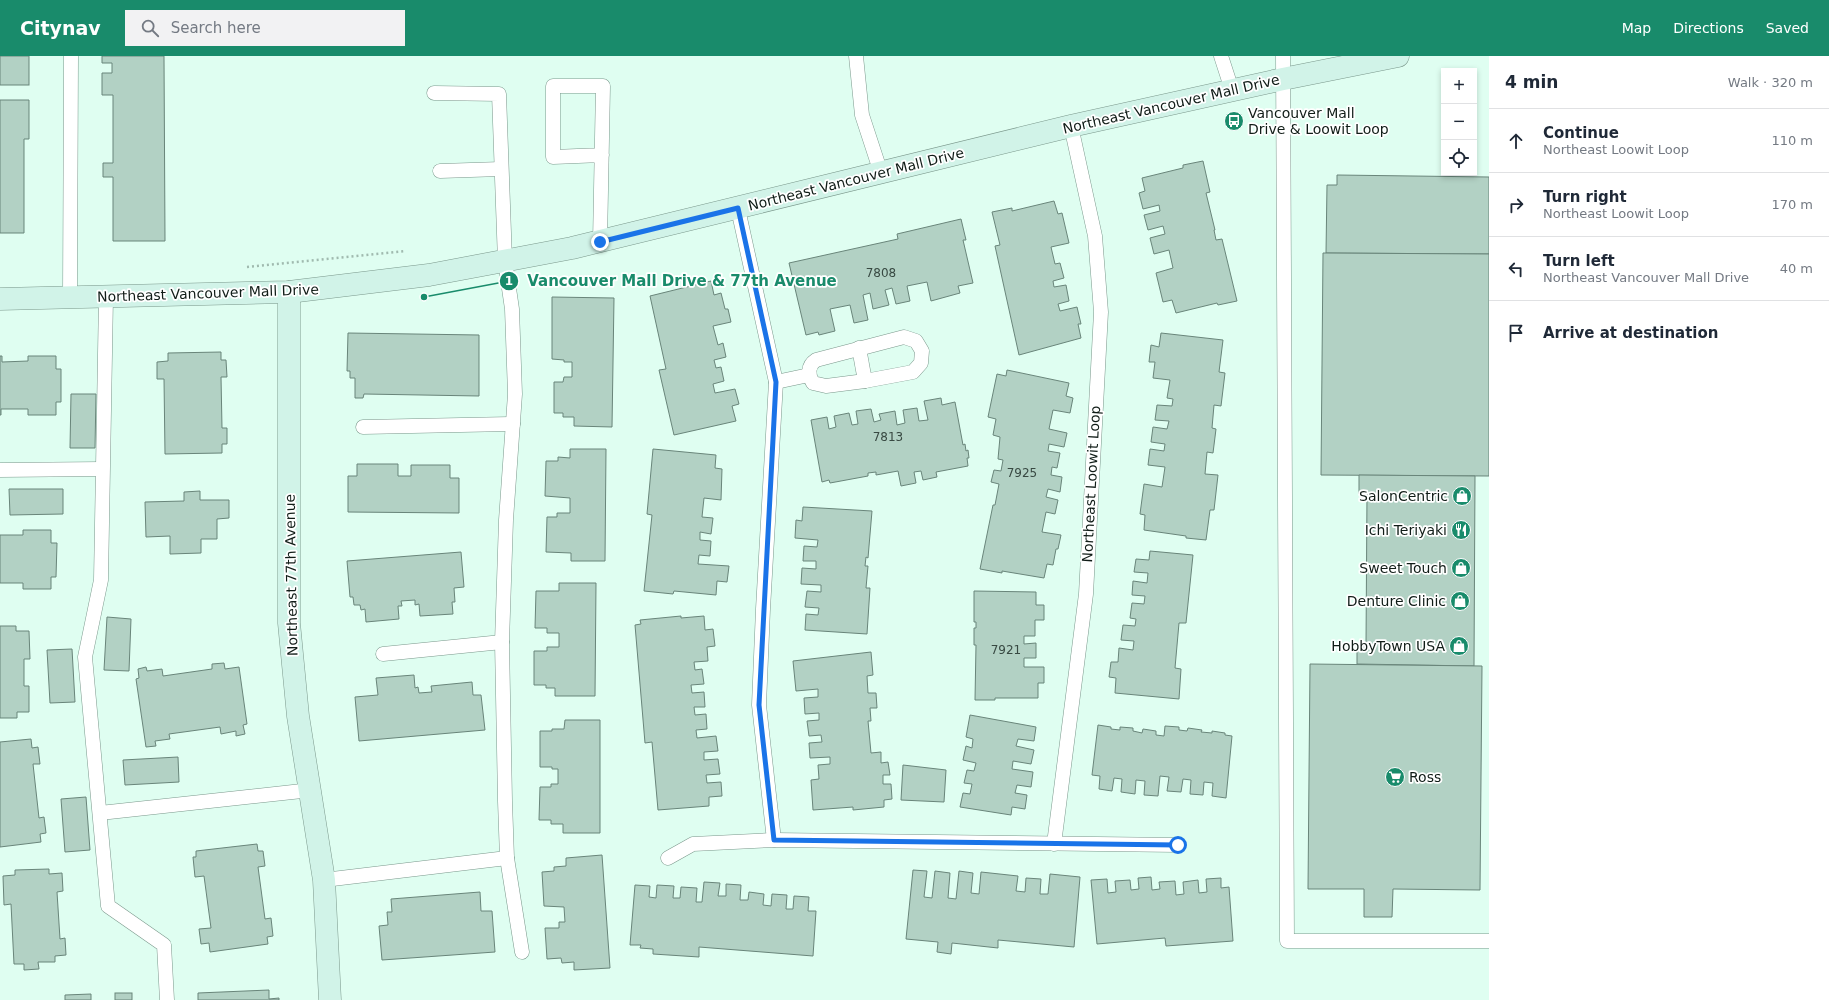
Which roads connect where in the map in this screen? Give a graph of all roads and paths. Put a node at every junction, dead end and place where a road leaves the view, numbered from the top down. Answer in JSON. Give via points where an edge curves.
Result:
{"nodes":[{"id":1,"x":71,"y":56,"type":"edge"},
{"id":2,"x":856,"y":56,"type":"edge"},
{"id":3,"x":1221,"y":56,"type":"edge"},
{"id":4,"x":1283,"y":56,"type":"edge"},
{"id":5,"x":1398,"y":56,"type":"edge"},
{"id":6,"x":1283,"y":79,"type":"junction"},
{"id":7,"x":1232,"y":90,"type":"junction"},
{"id":8,"x":434,"y":93,"type":"dead end"},
{"id":9,"x":1071,"y":126,"type":"junction"},
{"id":10,"x":602,"y":155,"type":"junction"},
{"id":11,"x":501,"y":169,"type":"junction"},
{"id":12,"x":440,"y":171,"type":"dead end"},
{"id":13,"x":881,"y":173,"type":"junction"},
{"id":14,"x":738,"y":208,"type":"junction"},
{"id":15,"x":600,"y":242,"type":"junction"},
{"id":16,"x":406,"y":251,"type":"dead end"},
{"id":17,"x":505,"y":261,"type":"junction"},
{"id":18,"x":245,"y":268,"type":"dead end"},
{"id":19,"x":289,"y":292,"type":"junction"},
{"id":20,"x":106,"y":297,"type":"junction"},
{"id":21,"x":70,"y":298,"type":"junction"},
{"id":22,"x":0,"y":299,"type":"edge"},
{"id":23,"x":859,"y":348,"type":"junction"},
{"id":24,"x":809,"y":375,"type":"junction"},
{"id":25,"x":776,"y":382,"type":"junction"},
{"id":26,"x":865,"y":382,"type":"junction"},
{"id":27,"x":513,"y":424,"type":"junction"},
{"id":28,"x":363,"y":427,"type":"dead end"},
{"id":29,"x":102,"y":469,"type":"junction"},
{"id":30,"x":0,"y":470,"type":"edge"},
{"id":31,"x":502,"y":642,"type":"junction"},
{"id":32,"x":383,"y":654,"type":"dead end"},
{"id":33,"x":311,"y":790,"type":"junction"},
{"id":34,"x":100,"y":813,"type":"junction"},
{"id":35,"x":774,"y":840,"type":"junction"},
{"id":36,"x":1054,"y":844,"type":"junction"},
{"id":37,"x":1178,"y":845,"type":"dead end"},
{"id":38,"x":507,"y":858,"type":"junction"},
{"id":39,"x":668,"y":858,"type":"dead end"},
{"id":40,"x":324,"y":880,"type":"junction"},
{"id":41,"x":1489,"y":941,"type":"edge"},
{"id":42,"x":522,"y":952,"type":"dead end"},
{"id":43,"x":167,"y":1000,"type":"edge"},
{"id":44,"x":330,"y":1000,"type":"edge"}],
"edges":[{"from":1,"to":21,"type":"lane"},
{"from":2,"to":13,"type":"lane","via":[[862,116]]},
{"from":3,"to":7,"type":"lane"},
{"from":4,"to":6,"type":"lane"},
{"from":5,"to":6,"type":"main road","name":"Northeast Vancouver Mall Drive"},
{"from":6,"to":7,"type":"main road","name":"Northeast Vancouver Mall Drive"},
{"from":6,"to":41,"type":"lane","via":[[1287,941]]},
{"from":7,"to":9,"type":"main road","name":"Northeast Vancouver Mall Drive"},
{"from":8,"to":11,"type":"lane","via":[[499,94]]},
{"from":9,"to":13,"type":"main road","name":"Northeast Vancouver Mall Drive"},
{"from":9,"to":36,"type":"lane","name":"Northeast Loowit Loop","via":[[1095,236],[1101,312],[1086,594]]},
{"from":10,"to":10,"type":"lane","via":[[603,86],[553,86],[553,157]]},
{"from":10,"to":15,"type":"lane"},
{"from":11,"to":12,"type":"lane"},
{"from":11,"to":17,"type":"lane"},
{"from":13,"to":14,"type":"main road","name":"Northeast Vancouver Mall Drive"},
{"from":14,"to":15,"type":"main road","name":"Northeast Vancouver Mall Drive"},
{"from":14,"to":25,"type":"lane"},
{"from":15,"to":17,"type":"main road","name":"Northeast Vancouver Mall Drive"},
{"from":16,"to":18,"type":"path"},
{"from":17,"to":19,"type":"main road","name":"Northeast Vancouver Mall Drive","via":[[428,275]]},
{"from":17,"to":27,"type":"lane","via":[[512,309],[515,394]]},
{"from":19,"to":20,"type":"main road","name":"Northeast Vancouver Mall Drive"},
{"from":19,"to":33,"type":"main road","name":"Northeast 77th Avenue","via":[[289,623],[298,716]]},
{"from":20,"to":21,"type":"main road","name":"Northeast Vancouver Mall Drive"},
{"from":20,"to":29,"type":"lane"},
{"from":21,"to":22,"type":"main road","name":"Northeast Vancouver Mall Drive"},
{"from":23,"to":24,"type":"lane","via":[[816,360],[810,366]]},
{"from":23,"to":26,"type":"lane"},
{"from":23,"to":26,"type":"lane","via":[[904,337],[916,341],[922,351],[921,363],[913,372]]},
{"from":24,"to":25,"type":"lane"},
{"from":24,"to":26,"type":"lane","via":[[813,383],[821,386]]},
{"from":25,"to":35,"type":"lane","via":[[759,705]]},
{"from":27,"to":28,"type":"lane"},
{"from":27,"to":31,"type":"lane","via":[[506,520]]},
{"from":29,"to":30,"type":"lane"},
{"from":29,"to":34,"type":"lane","via":[[101,580],[85,657]]},
{"from":31,"to":32,"type":"lane"},
{"from":31,"to":38,"type":"lane"},
{"from":33,"to":34,"type":"lane"},
{"from":33,"to":40,"type":"main road","name":"Northeast 77th Avenue"},
{"from":34,"to":43,"type":"lane","via":[[108,906],[164,944]]},
{"from":35,"to":36,"type":"lane"},
{"from":35,"to":39,"type":"lane","via":[[693,844]]},
{"from":36,"to":37,"type":"lane"},
{"from":38,"to":40,"type":"lane"},
{"from":38,"to":42,"type":"lane"},
{"from":40,"to":44,"type":"main road","name":"Northeast 77th Avenue"}]}
